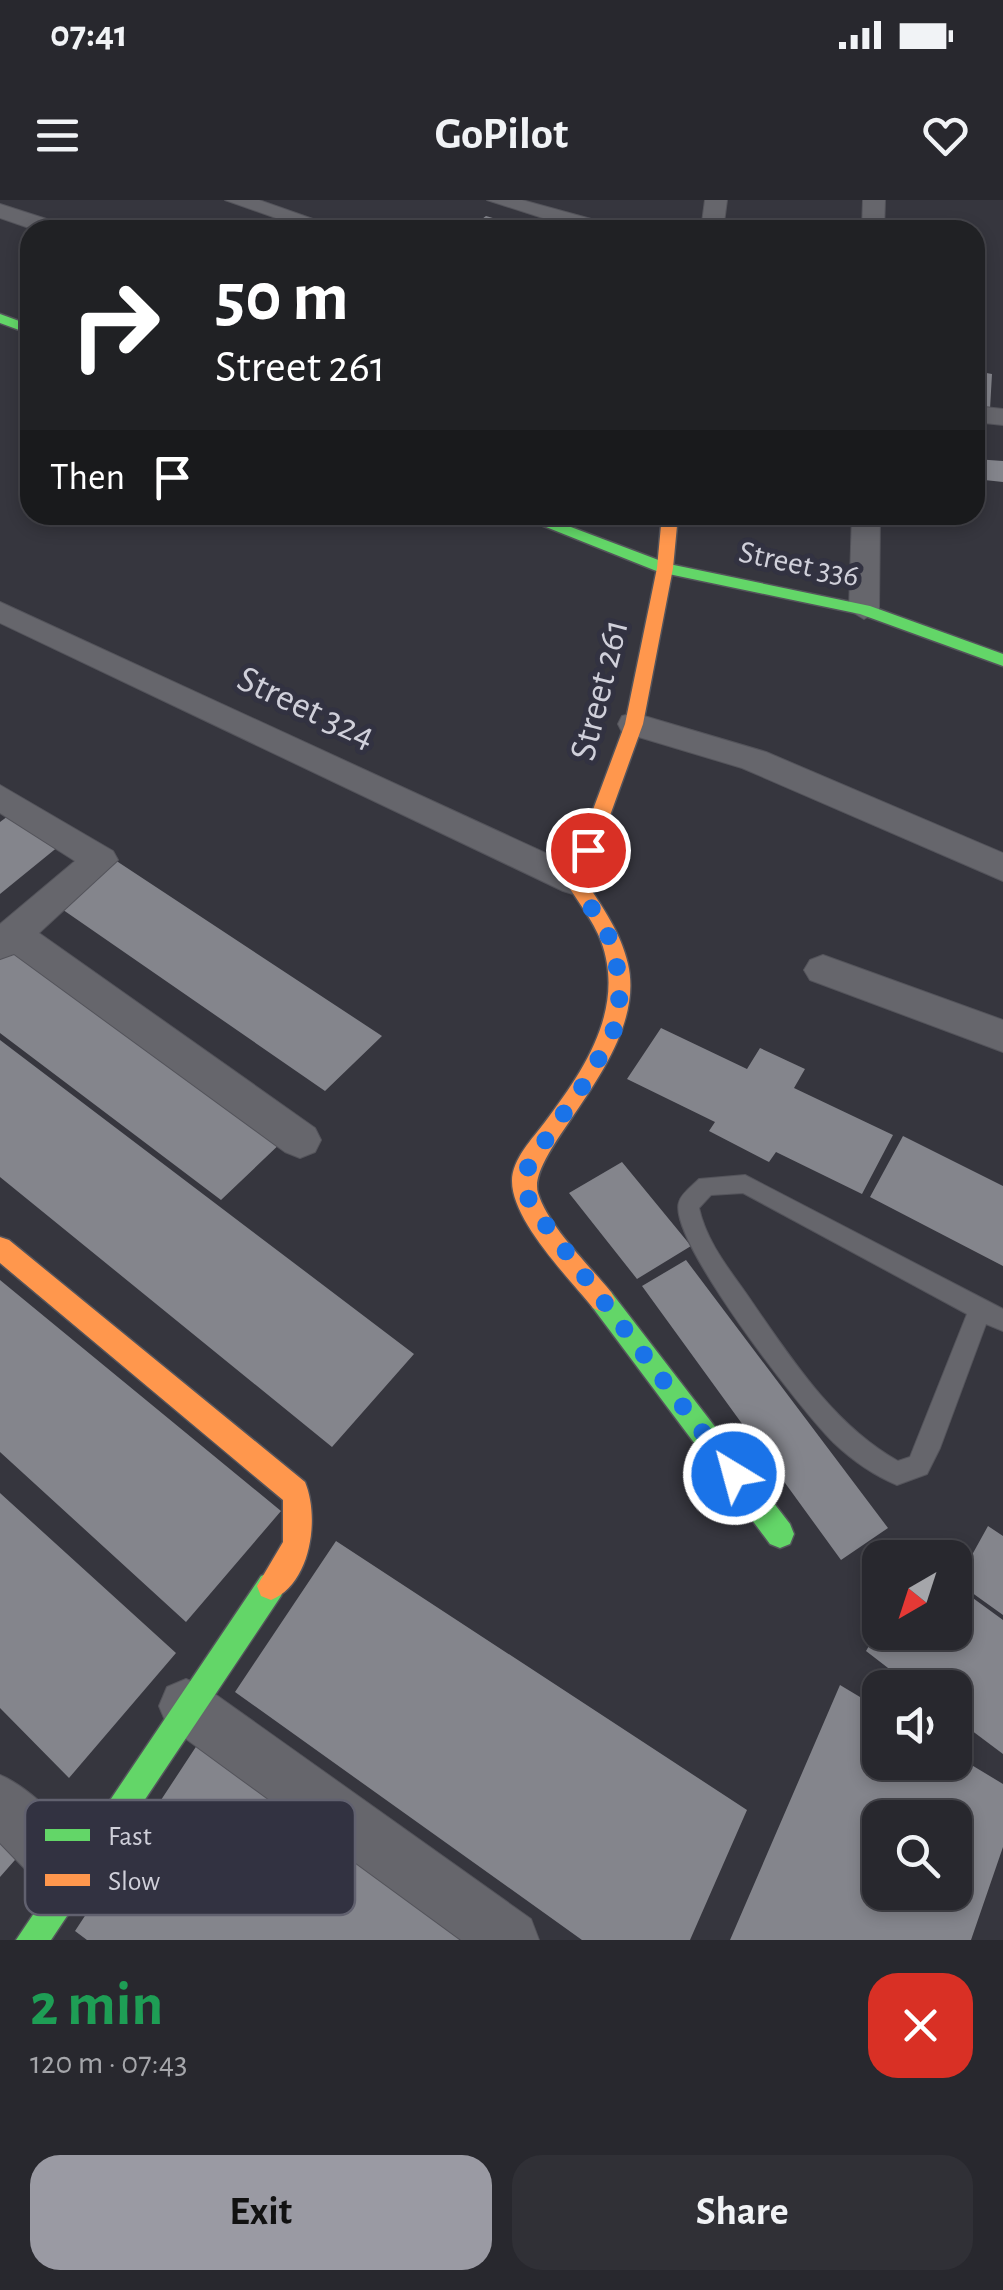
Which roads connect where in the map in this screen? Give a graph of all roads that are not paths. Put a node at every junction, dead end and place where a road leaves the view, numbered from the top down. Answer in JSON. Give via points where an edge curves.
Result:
{"nodes":[{"id":1,"x":236,"y":200,"type":"edge"},
{"id":2,"x":498,"y":200,"type":"edge"},
{"id":3,"x":0,"y":211,"type":"edge"},
{"id":4,"x":27,"y":220,"type":"edge"},
{"id":5,"x":301,"y":220,"type":"edge"},
{"id":6,"x":569,"y":220,"type":"edge"},
{"id":7,"x":551,"y":525,"type":"edge"},
{"id":8,"x":669,"y":525,"type":"edge"},
{"id":9,"x":866,"y":525,"type":"edge"},
{"id":10,"x":665,"y":568,"type":"junction"},
{"id":11,"x":864,"y":610,"type":"junction"},
{"id":12,"x":0,"y":611,"type":"edge"},
{"id":13,"x":1003,"y":660,"type":"edge"},
{"id":14,"x":634,"y":724,"type":"junction"},
{"id":15,"x":0,"y":797,"type":"edge"},
{"id":16,"x":1003,"y":868,"type":"edge"},
{"id":17,"x":576,"y":882,"type":"junction"},
{"id":18,"x":6,"y":940,"type":"edge"},
{"id":19,"x":823,"y":970,"type":"dead end"},
{"id":20,"x":1003,"y":1036,"type":"edge"},
{"id":21,"x":300,"y":1140,"type":"dead end"},
{"id":22,"x":0,"y":1248,"type":"edge"},
{"id":23,"x":980,"y":1310,"type":"junction"},
{"id":24,"x":1003,"y":1321,"type":"edge"},
{"id":25,"x":780,"y":1534,"type":"dead end"},
{"id":26,"x":186,"y":1706,"type":"junction"},
{"id":27,"x":124,"y":1800,"type":"edge"},
{"id":28,"x":316,"y":1800,"type":"edge"},
{"id":29,"x":0,"y":1803,"type":"edge"},
{"id":30,"x":355,"y":1828,"type":"edge"},
{"id":31,"x":25,"y":1829,"type":"edge"},
{"id":32,"x":49,"y":1915,"type":"edge"},
{"id":33,"x":32,"y":1940,"type":"edge"},
{"id":34,"x":510,"y":1940,"type":"edge"}],
"edges":[{"from":1,"to":5,"type":"street"},
{"from":2,"to":6,"type":"street"},
{"from":3,"to":4,"type":"street"},
{"from":7,"to":10,"type":"street","name":"Street 336"},
{"from":8,"to":10,"type":"street","name":"Street 261"},
{"from":9,"to":11,"type":"street"},
{"from":10,"to":11,"type":"street","name":"Street 336"},
{"from":10,"to":14,"type":"street","name":"Street 261"},
{"from":11,"to":13,"type":"street","name":"Street 336"},
{"from":12,"to":17,"type":"street","name":"Street 324"},
{"from":14,"to":16,"type":"street","via":[[754,760]]},
{"from":14,"to":17,"type":"street","name":"Street 261"},
{"from":15,"to":18,"type":"street","via":[[100,860]]},
{"from":17,"to":25,"type":"street","via":[[612,942],[618,1022],[529,1164],[524,1182],[530,1204]]},
{"from":18,"to":21,"type":"street"},
{"from":19,"to":20,"type":"street"},
{"from":22,"to":26,"type":"street","via":[[294,1492],[302,1525],[298,1548]]},
{"from":23,"to":23,"type":"lane","via":[[745,1184],[706,1186],[688,1205],[695,1238],[833,1428],[873,1464],[897,1473],[918,1466],[928,1448]]},
{"from":23,"to":24,"type":"lane"},
{"from":26,"to":27,"type":"street"},
{"from":26,"to":28,"type":"street"},
{"from":29,"to":31,"type":"street"},
{"from":30,"to":34,"type":"street"},
{"from":32,"to":33,"type":"street"}]}
